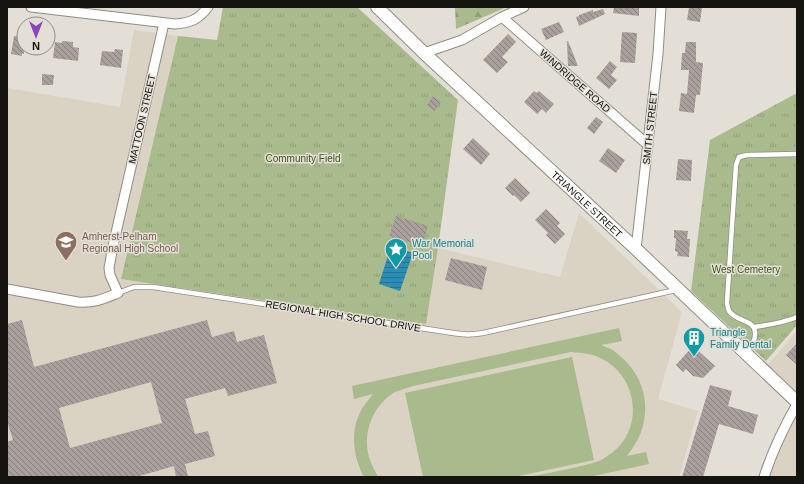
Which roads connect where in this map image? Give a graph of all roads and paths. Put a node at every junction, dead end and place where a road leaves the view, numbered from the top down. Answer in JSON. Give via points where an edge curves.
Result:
{"nodes":[{"id":1,"x":32,"y":7,"type":"edge"},
{"id":2,"x":208,"y":7,"type":"edge"},
{"id":3,"x":377,"y":7,"type":"edge"},
{"id":4,"x":524,"y":7,"type":"edge"},
{"id":5,"x":661,"y":7,"type":"edge"},
{"id":6,"x":502,"y":17,"type":"junction"},
{"id":7,"x":164,"y":23,"type":"junction"},
{"id":8,"x":424,"y":53,"type":"junction"},
{"id":9,"x":648,"y":145,"type":"junction"},
{"id":10,"x":797,"y":154,"type":"edge"},
{"id":11,"x":636,"y":249,"type":"junction"},
{"id":12,"x":7,"y":289,"type":"edge"},
{"id":13,"x":678,"y":289,"type":"junction"},
{"id":14,"x":118,"y":293,"type":"junction"},
{"id":15,"x":797,"y":317,"type":"edge"},
{"id":16,"x":754,"y":327,"type":"junction"},
{"id":17,"x":746,"y":353,"type":"junction"},
{"id":18,"x":797,"y":403,"type":"edge"},
{"id":19,"x":764,"y":477,"type":"edge"}],
"edges":[{"from":1,"to":7,"type":"street"},
{"from":2,"to":7,"type":"street","via":[[204,13],[190,22]]},
{"from":3,"to":8,"type":"main road","name":"TRIANGLE STREET"},
{"from":4,"to":6,"type":"street"},
{"from":5,"to":9,"type":"street","name":"SMITH STREET"},
{"from":6,"to":8,"type":"street","via":[[462,40]]},
{"from":6,"to":9,"type":"street","name":"WINDRIDGE ROAD"},
{"from":7,"to":14,"type":"street","name":"MATTOON STREET","via":[[109,268]]},
{"from":8,"to":11,"type":"main road","name":"TRIANGLE STREET"},
{"from":9,"to":11,"type":"street","name":"SMITH STREET"},
{"from":10,"to":16,"type":"lane","via":[[747,155],[739,157],[736,165],[727,302],[732,315]]},
{"from":11,"to":13,"type":"main road","name":"TRIANGLE STREET"},
{"from":12,"to":14,"type":"street","name":"REGIONAL HIGH SCHOOL DRIVE","via":[[78,302],[100,300]]},
{"from":13,"to":14,"type":"lane","name":"REGIONAL HIGH SCHOOL DRIVE","via":[[474,335],[153,287],[134,287]]},
{"from":13,"to":17,"type":"main road","name":"TRIANGLE STREET"},
{"from":15,"to":16,"type":"lane","via":[[785,322]]},
{"from":16,"to":17,"type":"lane","via":[[754,343]]},
{"from":17,"to":18,"type":"main road","name":"TRIANGLE STREET"},
{"from":18,"to":19,"type":"street"}]}
